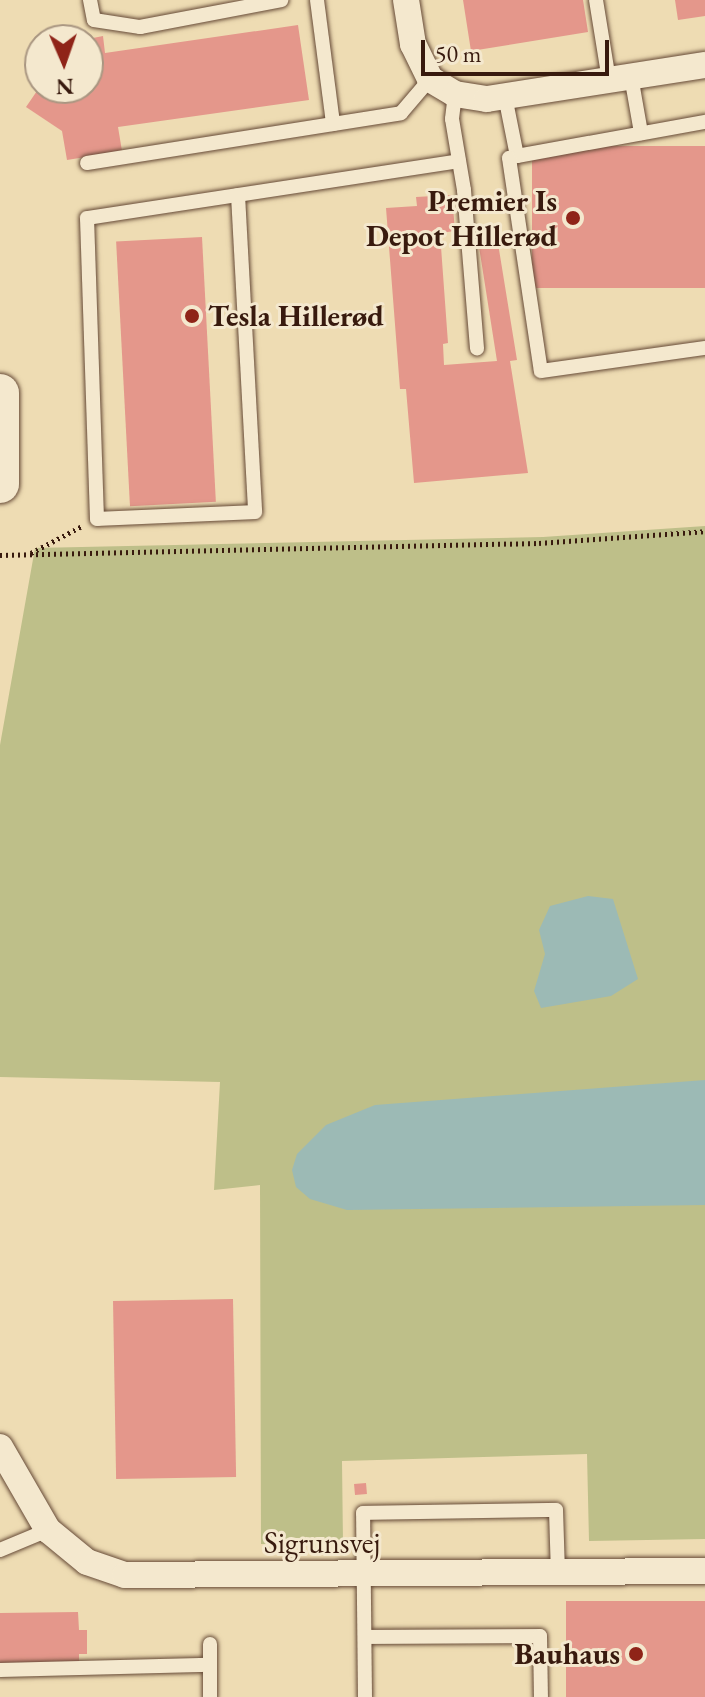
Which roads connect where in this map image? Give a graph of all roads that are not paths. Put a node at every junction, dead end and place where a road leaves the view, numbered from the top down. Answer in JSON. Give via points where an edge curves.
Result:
{"nodes":[{"id":1,"x":90,"y":0,"type":"edge"},
{"id":2,"x":281,"y":0,"type":"edge"},
{"id":3,"x":317,"y":0,"type":"edge"},
{"id":4,"x":406,"y":0,"type":"edge"},
{"id":5,"x":596,"y":0,"type":"edge"},
{"id":6,"x":705,"y":65,"type":"edge"},
{"id":7,"x":620,"y":78,"type":"junction"},
{"id":8,"x":430,"y":79,"type":"junction"},
{"id":9,"x":455,"y":94,"type":"junction"},
{"id":10,"x":505,"y":96,"type":"junction"},
{"id":11,"x":705,"y":122,"type":"edge"},
{"id":12,"x":333,"y":124,"type":"junction"},
{"id":13,"x":641,"y":133,"type":"junction"},
{"id":14,"x":517,"y":156,"type":"junction"},
{"id":15,"x":459,"y":161,"type":"junction"},
{"id":16,"x":87,"y":163,"type":"dead end"},
{"id":17,"x":238,"y":195,"type":"junction"},
{"id":18,"x":477,"y":348,"type":"dead end"},
{"id":19,"x":705,"y":348,"type":"edge"},
{"id":20,"x":0,"y":393,"type":"edge"},
{"id":21,"x":0,"y":484,"type":"edge"},
{"id":22,"x":0,"y":1447,"type":"edge"},
{"id":23,"x":48,"y":1530,"type":"junction"},
{"id":24,"x":0,"y":1550,"type":"edge"},
{"id":25,"x":705,"y":1571,"type":"edge"},
{"id":26,"x":558,"y":1573,"type":"junction"},
{"id":27,"x":364,"y":1575,"type":"junction"},
{"id":28,"x":365,"y":1637,"type":"junction"},
{"id":29,"x":210,"y":1644,"type":"dead end"},
{"id":30,"x":210,"y":1665,"type":"junction"},
{"id":31,"x":0,"y":1670,"type":"edge"},
{"id":32,"x":210,"y":1697,"type":"edge"},
{"id":33,"x":365,"y":1697,"type":"edge"},
{"id":34,"x":541,"y":1697,"type":"edge"}],
"edges":[{"from":1,"to":2,"type":"lane","via":[[94,20],[140,27]]},
{"from":3,"to":12,"type":"lane"},
{"from":4,"to":8,"type":"street","via":[[413,44]]},
{"from":5,"to":7,"type":"lane"},
{"from":6,"to":7,"type":"street"},
{"from":7,"to":10,"type":"street"},
{"from":7,"to":13,"type":"lane"},
{"from":8,"to":9,"type":"street"},
{"from":8,"to":12,"type":"lane","via":[[401,113]]},
{"from":9,"to":10,"type":"street"},
{"from":9,"to":15,"type":"lane","via":[[452,119]]},
{"from":10,"to":14,"type":"lane"},
{"from":11,"to":13,"type":"lane"},
{"from":12,"to":16,"type":"lane"},
{"from":13,"to":14,"type":"lane"},
{"from":14,"to":19,"type":"lane","via":[[509,158],[541,371]]},
{"from":15,"to":17,"type":"lane"},
{"from":15,"to":18,"type":"lane"},
{"from":17,"to":17,"type":"lane","via":[[87,218],[97,519],[255,512]]},
{"from":20,"to":21,"type":"street"},
{"from":22,"to":23,"type":"street","name":"Sigrunsvej"},
{"from":23,"to":24,"type":"lane"},
{"from":23,"to":27,"type":"street","name":"Sigrunsvej","via":[[87,1562],[125,1575]]},
{"from":25,"to":26,"type":"street","name":"Sigrunsvej"},
{"from":26,"to":27,"type":"street","name":"Sigrunsvej"},
{"from":26,"to":27,"type":"lane","via":[[556,1510],[363,1513]]},
{"from":27,"to":28,"type":"lane"},
{"from":28,"to":33,"type":"lane"},
{"from":28,"to":34,"type":"lane","via":[[540,1636]]},
{"from":29,"to":30,"type":"lane"},
{"from":30,"to":31,"type":"lane"},
{"from":30,"to":32,"type":"lane"}]}
